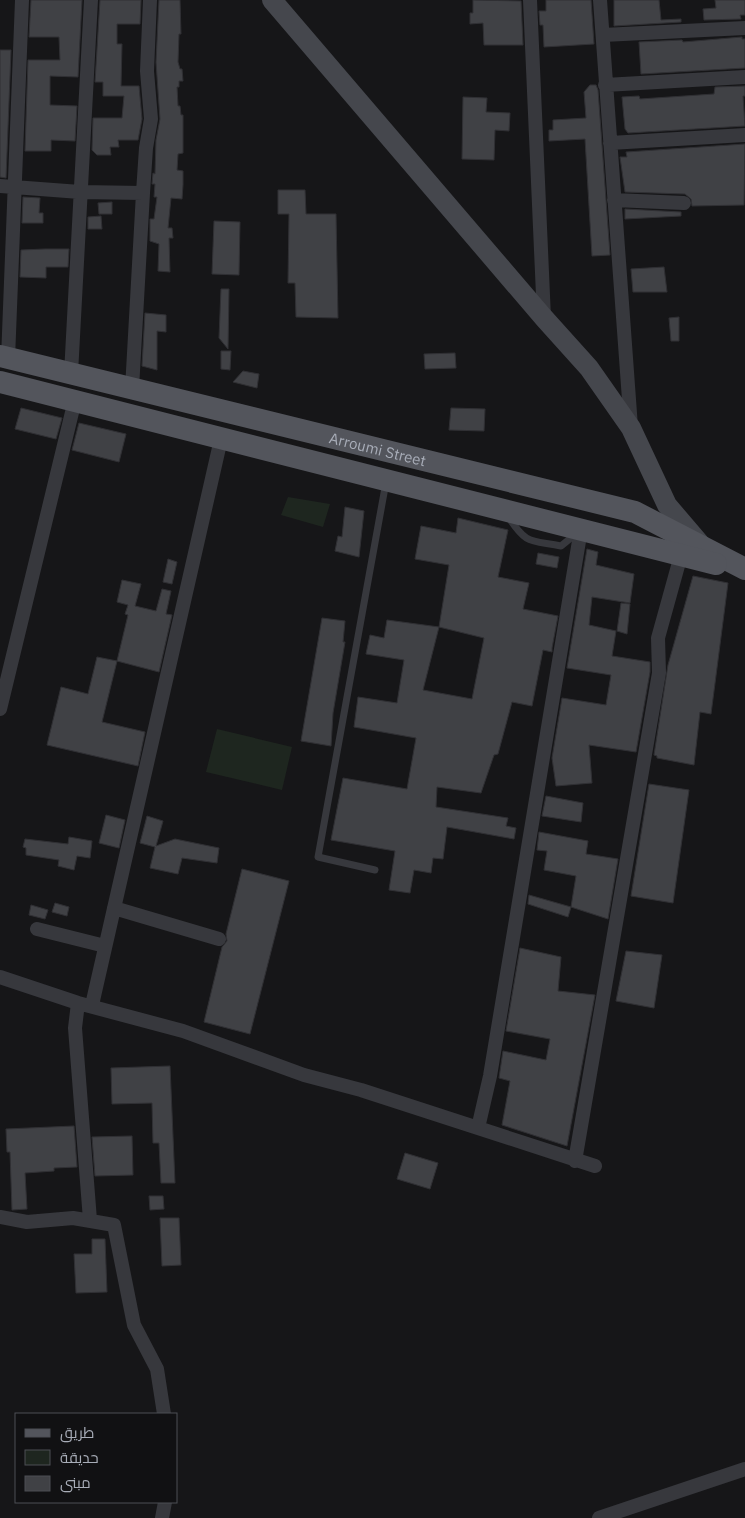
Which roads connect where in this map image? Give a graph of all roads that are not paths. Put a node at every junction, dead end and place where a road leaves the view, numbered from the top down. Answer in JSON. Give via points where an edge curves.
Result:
{"nodes":[{"id":1,"x":22,"y":0,"type":"edge"},
{"id":2,"x":90,"y":0,"type":"edge"},
{"id":3,"x":150,"y":0,"type":"edge"},
{"id":4,"x":272,"y":0,"type":"edge"},
{"id":5,"x":530,"y":0,"type":"edge"},
{"id":6,"x":600,"y":0,"type":"edge"},
{"id":7,"x":745,"y":28,"type":"edge"},
{"id":8,"x":603,"y":35,"type":"junction"},
{"id":9,"x":745,"y":77,"type":"edge"},
{"id":10,"x":605,"y":85,"type":"junction"},
{"id":11,"x":745,"y":135,"type":"edge"},
{"id":12,"x":610,"y":143,"type":"junction"},
{"id":13,"x":0,"y":186,"type":"edge"},
{"id":14,"x":16,"y":187,"type":"junction"},
{"id":15,"x":80,"y":192,"type":"junction"},
{"id":16,"x":143,"y":193,"type":"junction"},
{"id":17,"x":614,"y":200,"type":"junction"},
{"id":18,"x":684,"y":203,"type":"dead end"},
{"id":19,"x":544,"y":318,"type":"junction"},
{"id":20,"x":4,"y":358,"type":"edge"},
{"id":21,"x":72,"y":374,"type":"junction"},
{"id":22,"x":0,"y":382,"type":"edge"},
{"id":23,"x":132,"y":388,"type":"junction"},
{"id":24,"x":75,"y":400,"type":"junction"},
{"id":25,"x":631,"y":428,"type":"junction"},
{"id":26,"x":221,"y":439,"type":"junction"},
{"id":27,"x":386,"y":479,"type":"junction"},
{"id":28,"x":581,"y":529,"type":"junction"},
{"id":29,"x":703,"y":547,"type":"junction"},
{"id":30,"x":681,"y":555,"type":"junction"},
{"id":31,"x":745,"y":570,"type":"edge"},
{"id":32,"x":0,"y":709,"type":"edge"},
{"id":33,"x":375,"y":870,"type":"dead end"},
{"id":34,"x":114,"y":908,"type":"junction"},
{"id":35,"x":38,"y":929,"type":"dead end"},
{"id":36,"x":219,"y":939,"type":"dead end"},
{"id":37,"x":105,"y":946,"type":"junction"},
{"id":38,"x":0,"y":977,"type":"edge"},
{"id":39,"x":85,"y":1004,"type":"junction"},
{"id":40,"x":478,"y":1128,"type":"junction"},
{"id":41,"x":575,"y":1161,"type":"junction"},
{"id":42,"x":595,"y":1166,"type":"dead end"},
{"id":43,"x":0,"y":1217,"type":"edge"},
{"id":44,"x":90,"y":1220,"type":"junction"},
{"id":45,"x":164,"y":1413,"type":"edge"},
{"id":46,"x":745,"y":1469,"type":"edge"},
{"id":47,"x":165,"y":1503,"type":"edge"},
{"id":48,"x":162,"y":1518,"type":"edge"},
{"id":49,"x":599,"y":1518,"type":"edge"}],
"edges":[{"from":1,"to":14,"type":"street"},
{"from":2,"to":15,"type":"street"},
{"from":3,"to":16,"type":"street","via":[[147,71],[151,119]]},
{"from":4,"to":19,"type":"main road"},
{"from":5,"to":19,"type":"street"},
{"from":6,"to":8,"type":"street"},
{"from":7,"to":8,"type":"street"},
{"from":8,"to":10,"type":"street"},
{"from":9,"to":10,"type":"street"},
{"from":10,"to":12,"type":"street"},
{"from":11,"to":12,"type":"street"},
{"from":12,"to":17,"type":"street"},
{"from":13,"to":14,"type":"street"},
{"from":14,"to":15,"type":"street"},
{"from":14,"to":20,"type":"street"},
{"from":15,"to":16,"type":"street"},
{"from":15,"to":21,"type":"street"},
{"from":16,"to":23,"type":"street"},
{"from":17,"to":18,"type":"street"},
{"from":17,"to":25,"type":"street"},
{"from":19,"to":25,"type":"main road","via":[[589,368]]},
{"from":20,"to":21,"type":"main road","name":"Arroumi Street"},
{"from":21,"to":23,"type":"main road","name":"Arroumi Street"},
{"from":22,"to":24,"type":"main road","name":"Arroumi Street"},
{"from":23,"to":29,"type":"main road","name":"Arroumi Street","via":[[635,512]]},
{"from":24,"to":26,"type":"main road","name":"Arroumi Street"},
{"from":24,"to":32,"type":"street"},
{"from":25,"to":29,"type":"main road","via":[[667,504]]},
{"from":26,"to":27,"type":"main road","name":"Arroumi Street"},
{"from":26,"to":34,"type":"street"},
{"from":27,"to":28,"type":"main road","name":"Arroumi Street"},
{"from":27,"to":33,"type":"lane","via":[[318,857]]},
{"from":28,"to":30,"type":"main road","name":"Arroumi Street"},
{"from":28,"to":40,"type":"street","via":[[490,1076]]},
{"from":29,"to":31,"type":"main road","name":"Arroumi Street"},
{"from":30,"to":31,"type":"main road","name":"Arroumi Street"},
{"from":30,"to":41,"type":"street","via":[[658,638],[660,673]]},
{"from":34,"to":36,"type":"street"},
{"from":34,"to":37,"type":"street"},
{"from":35,"to":37,"type":"street"},
{"from":37,"to":39,"type":"street"},
{"from":38,"to":39,"type":"street"},
{"from":39,"to":40,"type":"street","via":[[184,1031],[304,1075]]},
{"from":39,"to":44,"type":"street","via":[[75,1028]]},
{"from":40,"to":41,"type":"street"},
{"from":41,"to":42,"type":"street"},
{"from":43,"to":44,"type":"street","via":[[27,1222],[73,1218]]},
{"from":44,"to":45,"type":"street","via":[[114,1224],[134,1325],[157,1369]]},
{"from":46,"to":49,"type":"street"},
{"from":47,"to":48,"type":"street"}]}
